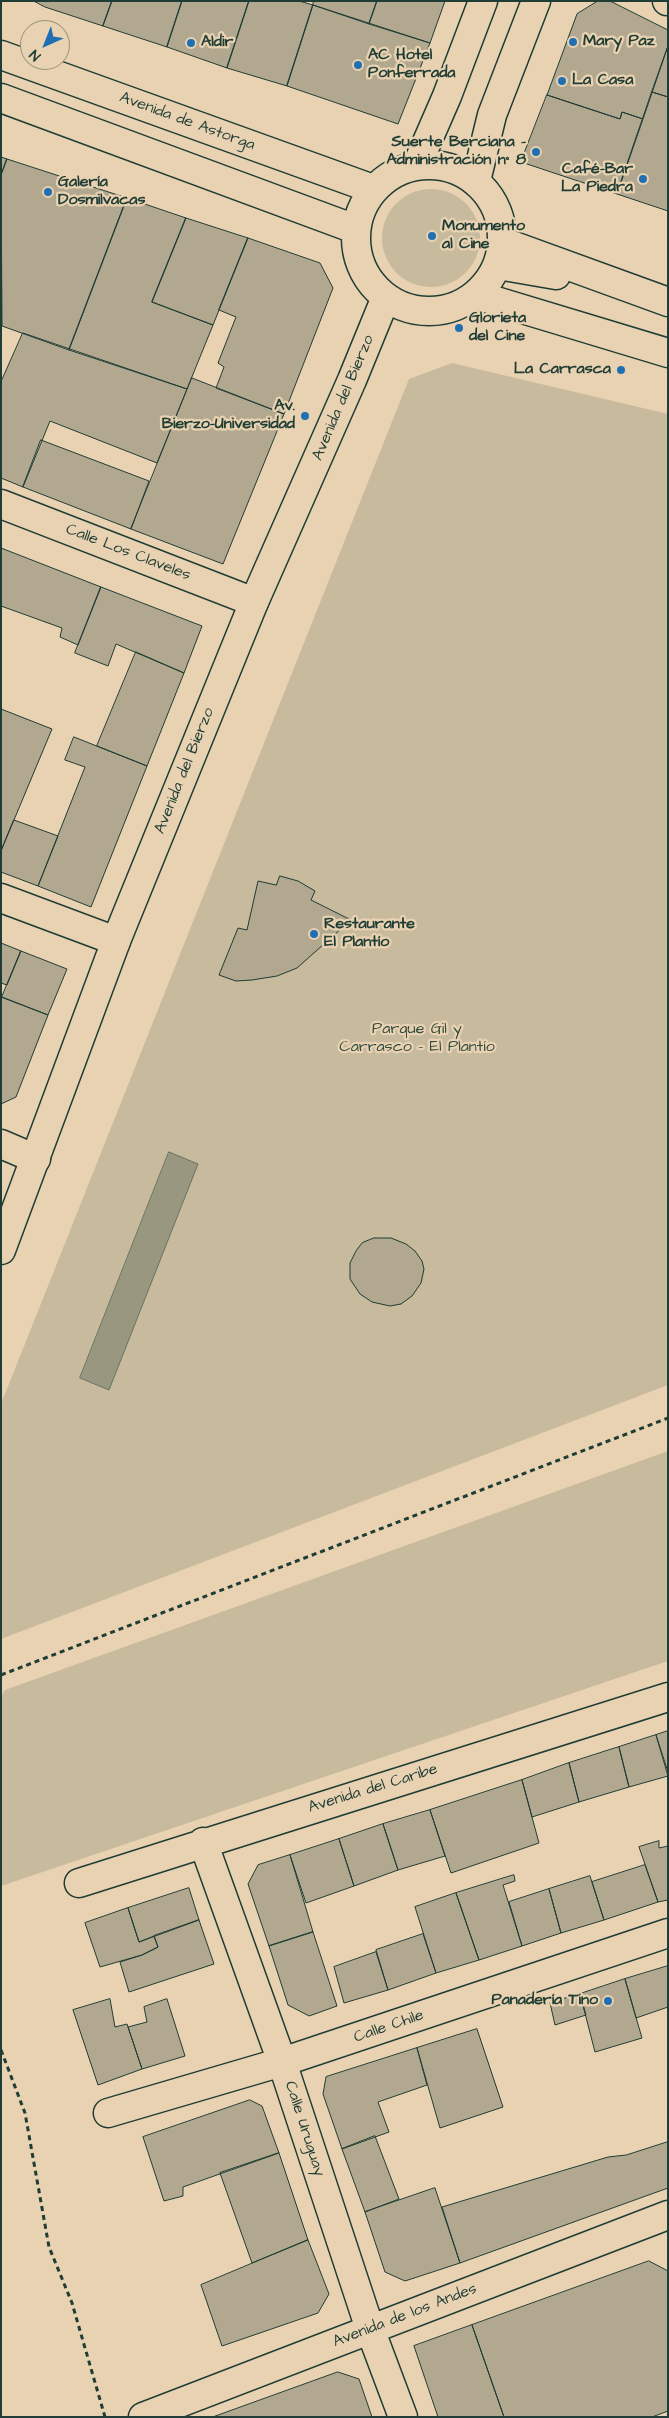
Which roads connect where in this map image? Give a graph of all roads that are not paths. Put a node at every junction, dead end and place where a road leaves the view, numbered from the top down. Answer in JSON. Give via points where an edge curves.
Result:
{"nodes":[{"id":1,"x":483,"y":1,"type":"edge"},
{"id":2,"x":536,"y":1,"type":"edge"},
{"id":3,"x":1,"y":55,"type":"edge"},
{"id":4,"x":1,"y":98,"type":"edge"},
{"id":5,"x":416,"y":165,"type":"junction"},
{"id":6,"x":476,"y":181,"type":"junction"},
{"id":7,"x":373,"y":189,"type":"junction"},
{"id":8,"x":355,"y":229,"type":"junction"},
{"id":9,"x":500,"y":253,"type":"junction"},
{"id":10,"x":476,"y":295,"type":"junction"},
{"id":11,"x":386,"y":297,"type":"junction"},
{"id":12,"x":668,"y":302,"type":"edge"},
{"id":13,"x":668,"y":353,"type":"edge"},
{"id":14,"x":1,"y":504,"type":"edge"},
{"id":15,"x":254,"y":602,"type":"junction"},
{"id":16,"x":1,"y":898,"type":"edge"},
{"id":17,"x":116,"y":941,"type":"junction"},
{"id":18,"x":1,"y":1144,"type":"edge"},
{"id":19,"x":36,"y":1159,"type":"junction"},
{"id":20,"x":1,"y":1250,"type":"edge"},
{"id":21,"x":668,"y":1697,"type":"edge"},
{"id":22,"x":203,"y":1842,"type":"junction"},
{"id":23,"x":78,"y":1882,"type":"dead end"},
{"id":24,"x":668,"y":1933,"type":"edge"},
{"id":25,"x":282,"y":2062,"type":"junction"},
{"id":26,"x":108,"y":2113,"type":"dead end"},
{"id":27,"x":668,"y":2215,"type":"edge"},
{"id":28,"x":370,"y":2329,"type":"junction"},
{"id":29,"x":143,"y":2417,"type":"edge"},
{"id":30,"x":403,"y":2417,"type":"edge"}],
"edges":[{"from":1,"to":5,"type":"street","via":[[448,96]]},
{"from":2,"to":6,"type":"street","via":[[492,115]]},
{"from":3,"to":7,"type":"street","name":"Avenida de Astorga"},
{"from":4,"to":8,"type":"street"},
{"from":5,"to":6,"type":"street","via":[[438,164],[458,170]]},
{"from":5,"to":7,"type":"street","via":[[393,173]]},
{"from":6,"to":9,"type":"street","via":[[491,198],[500,219]]},
{"from":7,"to":8,"type":"street"},
{"from":8,"to":11,"type":"street","via":[[361,268],[371,284]]},
{"from":9,"to":10,"type":"street","via":[[489,281]]},
{"from":9,"to":12,"type":"street"},
{"from":10,"to":11,"type":"street","via":[[455,307],[432,312],[407,308]]},
{"from":10,"to":13,"type":"street"},
{"from":11,"to":15,"type":"street","name":"Avenida del Bierzo"},
{"from":14,"to":15,"type":"street","name":"Calle Los Claveles"},
{"from":15,"to":17,"type":"street","name":"Avenida del Bierzo"},
{"from":16,"to":17,"type":"street"},
{"from":17,"to":19,"type":"street","name":"Avenida del Bierzo"},
{"from":18,"to":19,"type":"street"},
{"from":19,"to":20,"type":"street","name":"Avenida del Bierzo"},
{"from":21,"to":22,"type":"street","name":"Avenida del Caribe"},
{"from":22,"to":23,"type":"street","name":"Avenida del Caribe"},
{"from":22,"to":25,"type":"street","name":"Calle Uruguay"},
{"from":24,"to":25,"type":"street","name":"Calle Chile"},
{"from":25,"to":26,"type":"street","name":"Calle Chile"},
{"from":25,"to":28,"type":"street","name":"Calle Uruguay"},
{"from":27,"to":28,"type":"street","name":"Avenida de los Andes"},
{"from":28,"to":29,"type":"street","name":"Avenida de los Andes"},
{"from":28,"to":30,"type":"street","name":"Calle Uruguay"}]}
